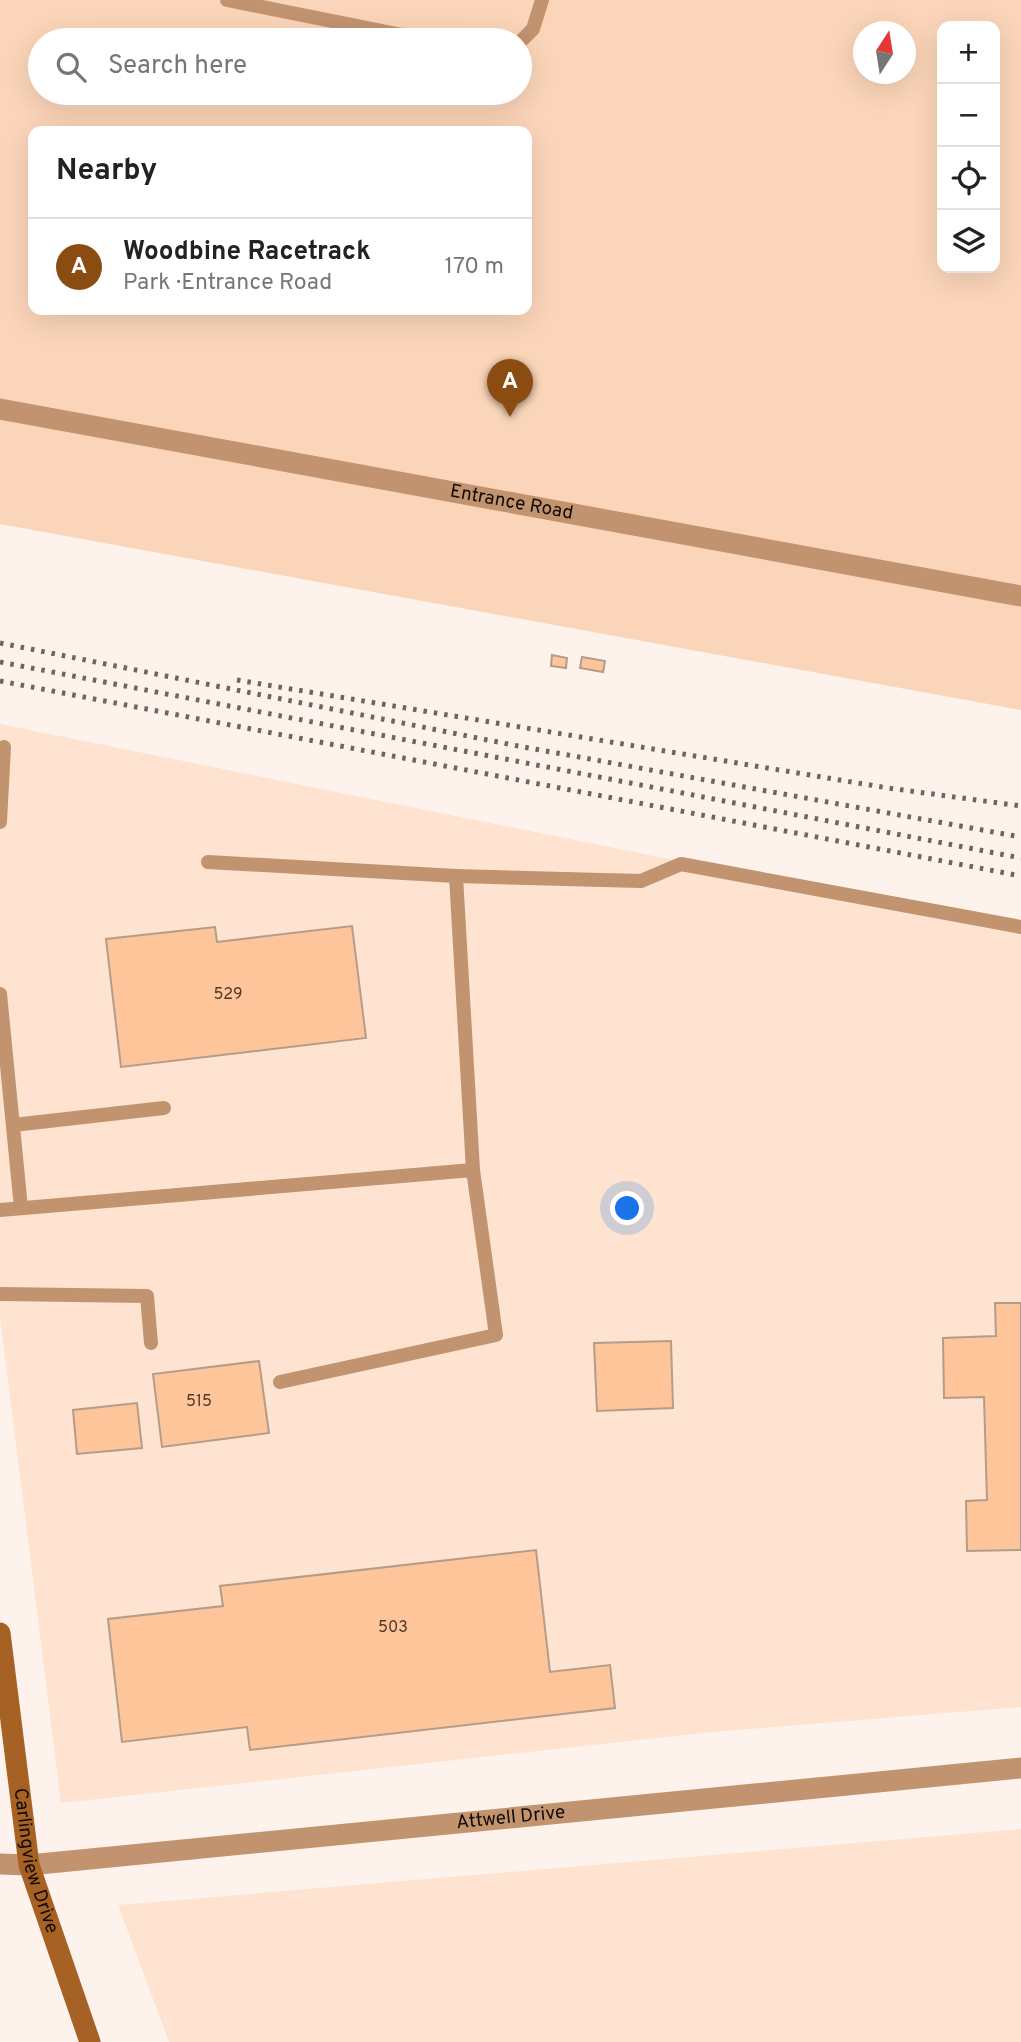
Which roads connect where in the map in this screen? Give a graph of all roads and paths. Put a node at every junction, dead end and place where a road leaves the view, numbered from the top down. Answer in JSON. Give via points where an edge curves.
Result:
{"nodes":[{"id":1,"x":227,"y":0,"type":"edge"},
{"id":2,"x":542,"y":0,"type":"edge"},
{"id":3,"x":367,"y":28,"type":"edge"},
{"id":4,"x":532,"y":31,"type":"edge"},
{"id":5,"x":0,"y":409,"type":"edge"},
{"id":6,"x":1021,"y":596,"type":"edge"},
{"id":7,"x":4,"y":747,"type":"dead end"},
{"id":8,"x":0,"y":822,"type":"edge"},
{"id":9,"x":208,"y":862,"type":"dead end"},
{"id":10,"x":456,"y":876,"type":"junction"},
{"id":11,"x":1021,"y":927,"type":"edge"},
{"id":12,"x":0,"y":994,"type":"edge"},
{"id":13,"x":164,"y":1108,"type":"dead end"},
{"id":14,"x":13,"y":1125,"type":"junction"},
{"id":15,"x":473,"y":1170,"type":"junction"},
{"id":16,"x":22,"y":1208,"type":"junction"},
{"id":17,"x":0,"y":1210,"type":"edge"},
{"id":18,"x":0,"y":1294,"type":"edge"},
{"id":19,"x":151,"y":1343,"type":"dead end"},
{"id":20,"x":280,"y":1382,"type":"dead end"},
{"id":21,"x":0,"y":1633,"type":"edge"},
{"id":22,"x":1021,"y":1768,"type":"edge"},
{"id":23,"x":0,"y":1864,"type":"edge"},
{"id":24,"x":29,"y":1865,"type":"junction"},
{"id":25,"x":90,"y":2042,"type":"edge"}],
"edges":[{"from":1,"to":3,"type":"lane"},
{"from":2,"to":4,"type":"lane"},
{"from":5,"to":6,"type":"street","name":"Entrance Road"},
{"from":7,"to":8,"type":"lane"},
{"from":9,"to":10,"type":"lane"},
{"from":10,"to":11,"type":"lane","via":[[641,881],[681,864]]},
{"from":10,"to":15,"type":"lane"},
{"from":12,"to":14,"type":"lane"},
{"from":13,"to":14,"type":"lane"},
{"from":14,"to":16,"type":"lane"},
{"from":15,"to":16,"type":"lane"},
{"from":15,"to":20,"type":"lane","via":[[496,1335]]},
{"from":16,"to":17,"type":"lane"},
{"from":18,"to":19,"type":"lane","via":[[147,1296]]},
{"from":21,"to":24,"type":"street","name":"Carlingview Drive"},
{"from":22,"to":24,"type":"street","name":"Attwell Drive"},
{"from":23,"to":24,"type":"street","name":"Attwell Drive"},
{"from":24,"to":25,"type":"street","name":"Carlingview Drive"}]}
